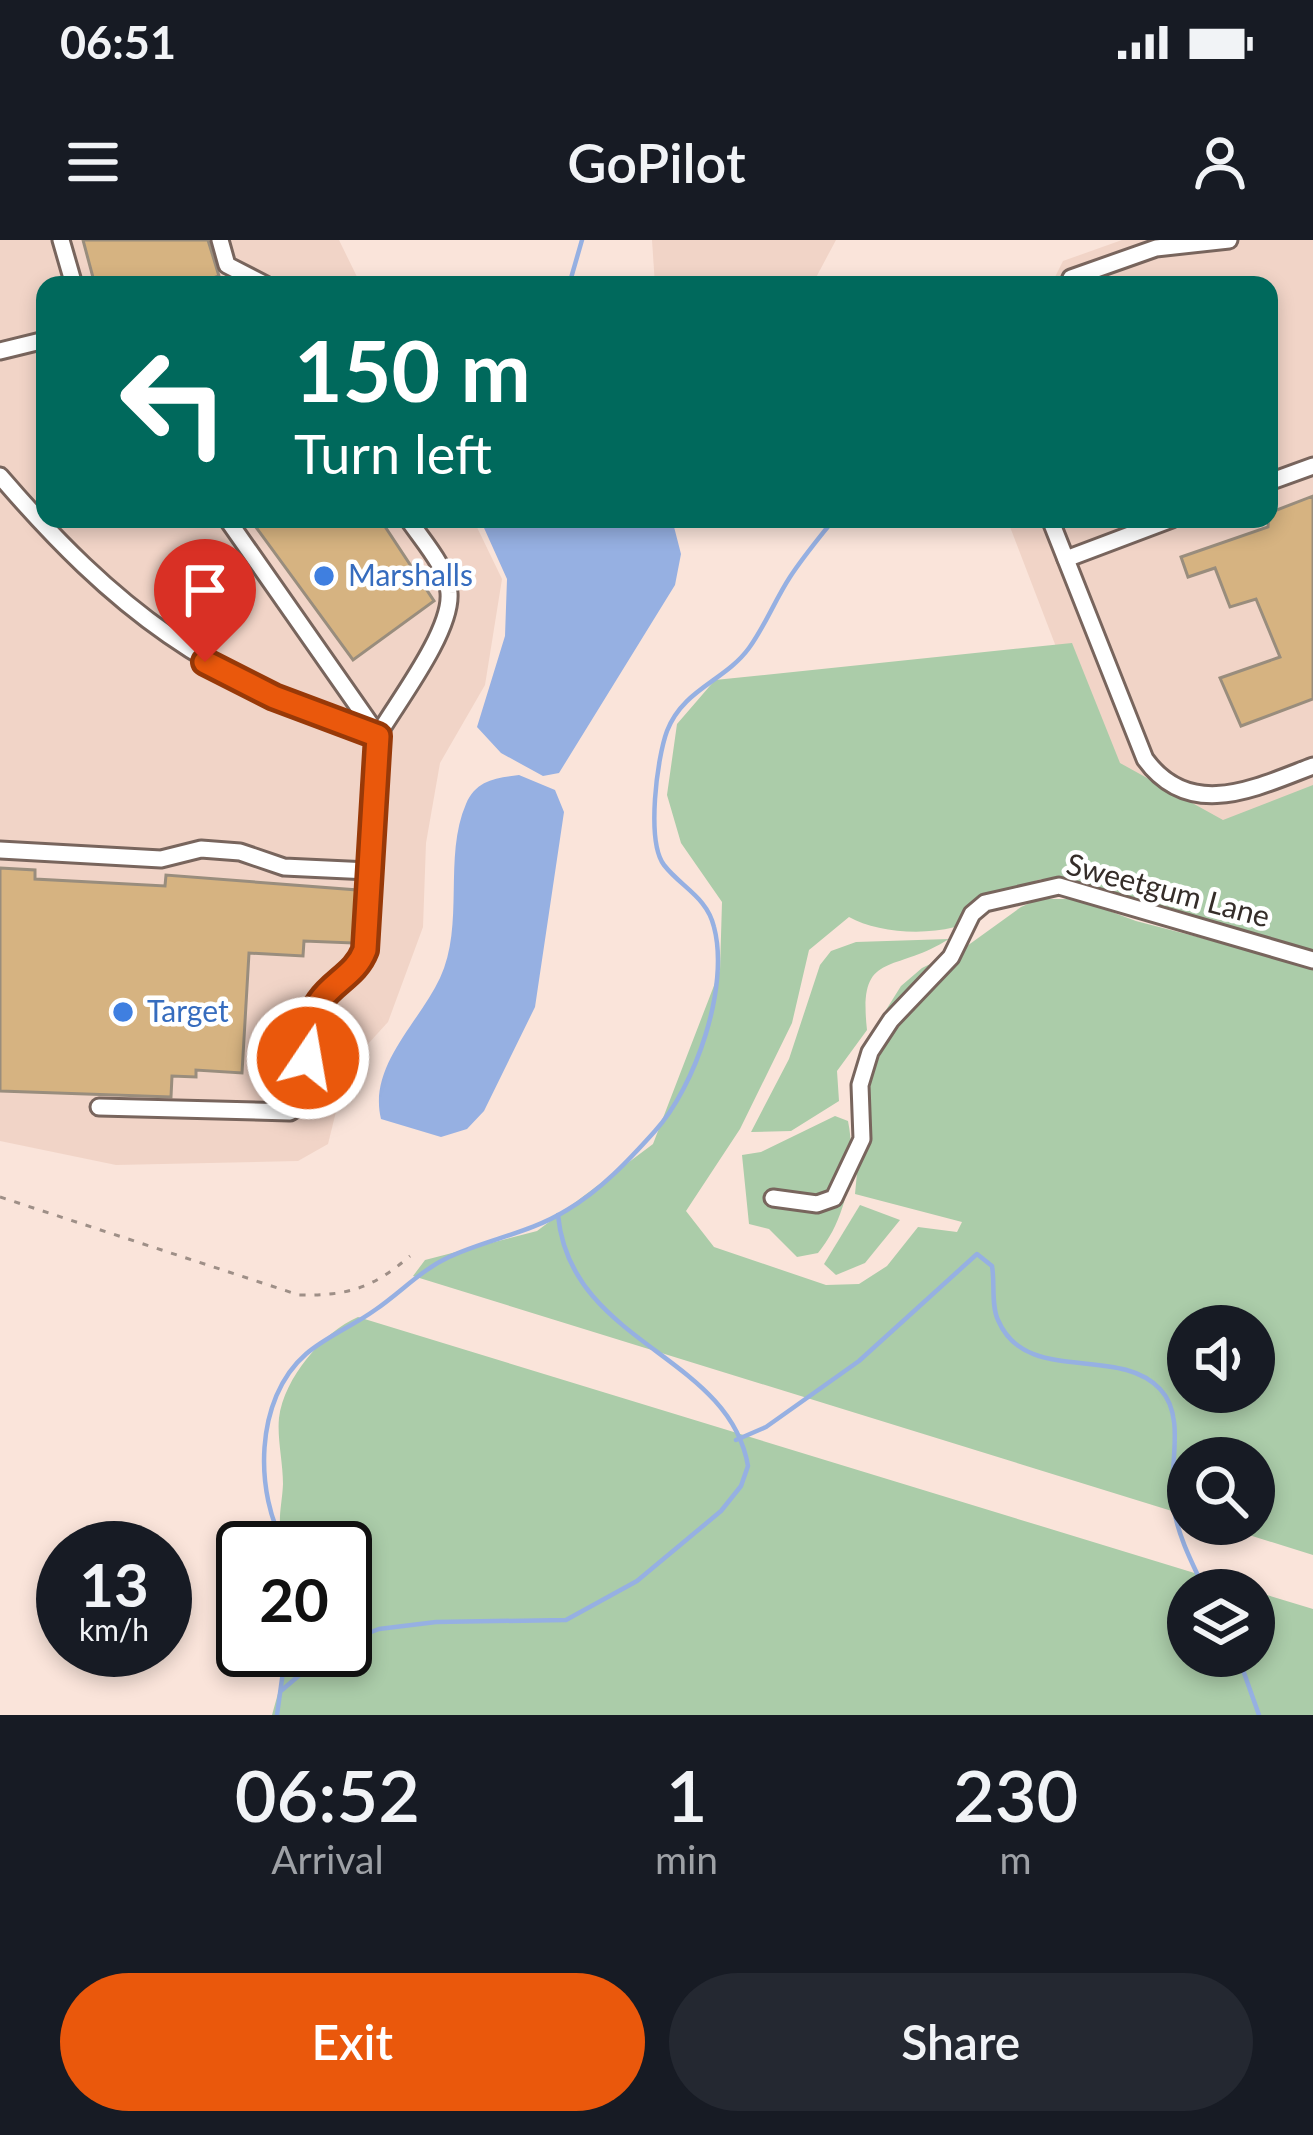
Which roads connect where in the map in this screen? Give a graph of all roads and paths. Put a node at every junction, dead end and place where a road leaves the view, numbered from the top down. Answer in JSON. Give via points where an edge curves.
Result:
{"nodes":[{"id":1,"x":61,"y":240,"type":"edge"},
{"id":2,"x":220,"y":240,"type":"edge"},
{"id":3,"x":1228,"y":240,"type":"edge"},
{"id":4,"x":71,"y":276,"type":"edge"},
{"id":5,"x":248,"y":276,"type":"edge"},
{"id":6,"x":1077,"y":276,"type":"edge"},
{"id":7,"x":36,"y":342,"type":"edge"},
{"id":8,"x":0,"y":350,"type":"edge"},
{"id":9,"x":1313,"y":466,"type":"edge"},
{"id":10,"x":0,"y":476,"type":"edge"},
{"id":11,"x":1278,"y":479,"type":"edge"},
{"id":12,"x":36,"y":518,"type":"edge"},
{"id":13,"x":45,"y":528,"type":"edge"},
{"id":14,"x":233,"y":528,"type":"edge"},
{"id":15,"x":413,"y":528,"type":"edge"},
{"id":16,"x":1054,"y":528,"type":"edge"},
{"id":17,"x":1148,"y":528,"type":"edge"},
{"id":18,"x":1066,"y":559,"type":"junction"},
{"id":19,"x":378,"y":736,"type":"junction"},
{"id":20,"x":1313,"y":766,"type":"edge"},
{"id":21,"x":0,"y":850,"type":"edge"},
{"id":22,"x":369,"y":871,"type":"junction"},
{"id":23,"x":1313,"y":961,"type":"edge"},
{"id":24,"x":99,"y":1107,"type":"dead end"},
{"id":25,"x":0,"y":1197,"type":"edge"},
{"id":26,"x":773,"y":1198,"type":"dead end"},
{"id":27,"x":410,"y":1256,"type":"dead end"}],
"edges":[{"from":1,"to":4,"type":"street"},
{"from":2,"to":5,"type":"street","via":[[227,265]]},
{"from":3,"to":6,"type":"street","via":[[1156,248]]},
{"from":7,"to":8,"type":"street"},
{"from":9,"to":11,"type":"street"},
{"from":10,"to":12,"type":"street"},
{"from":13,"to":19,"type":"street","via":[[157,631],[250,686]]},
{"from":14,"to":19,"type":"street"},
{"from":15,"to":19,"type":"street","via":[[450,594],[445,622]]},
{"from":16,"to":18,"type":"street"},
{"from":17,"to":18,"type":"street"},
{"from":18,"to":20,"type":"street","via":[[1160,780],[1209,798],[1231,797]]},
{"from":19,"to":22,"type":"street"},
{"from":21,"to":22,"type":"street","via":[[161,859],[202,849],[284,867]]},
{"from":22,"to":24,"type":"street","via":[[365,950],[312,1018],[298,1107]]},
{"from":23,"to":26,"type":"street","name":"Sweetgum Lane","via":[[1059,886],[985,904],[870,1052],[860,1085],[862,1139],[834,1198]]},
{"from":25,"to":27,"type":"path","via":[[299,1294],[345,1296],[379,1283]]}]}
